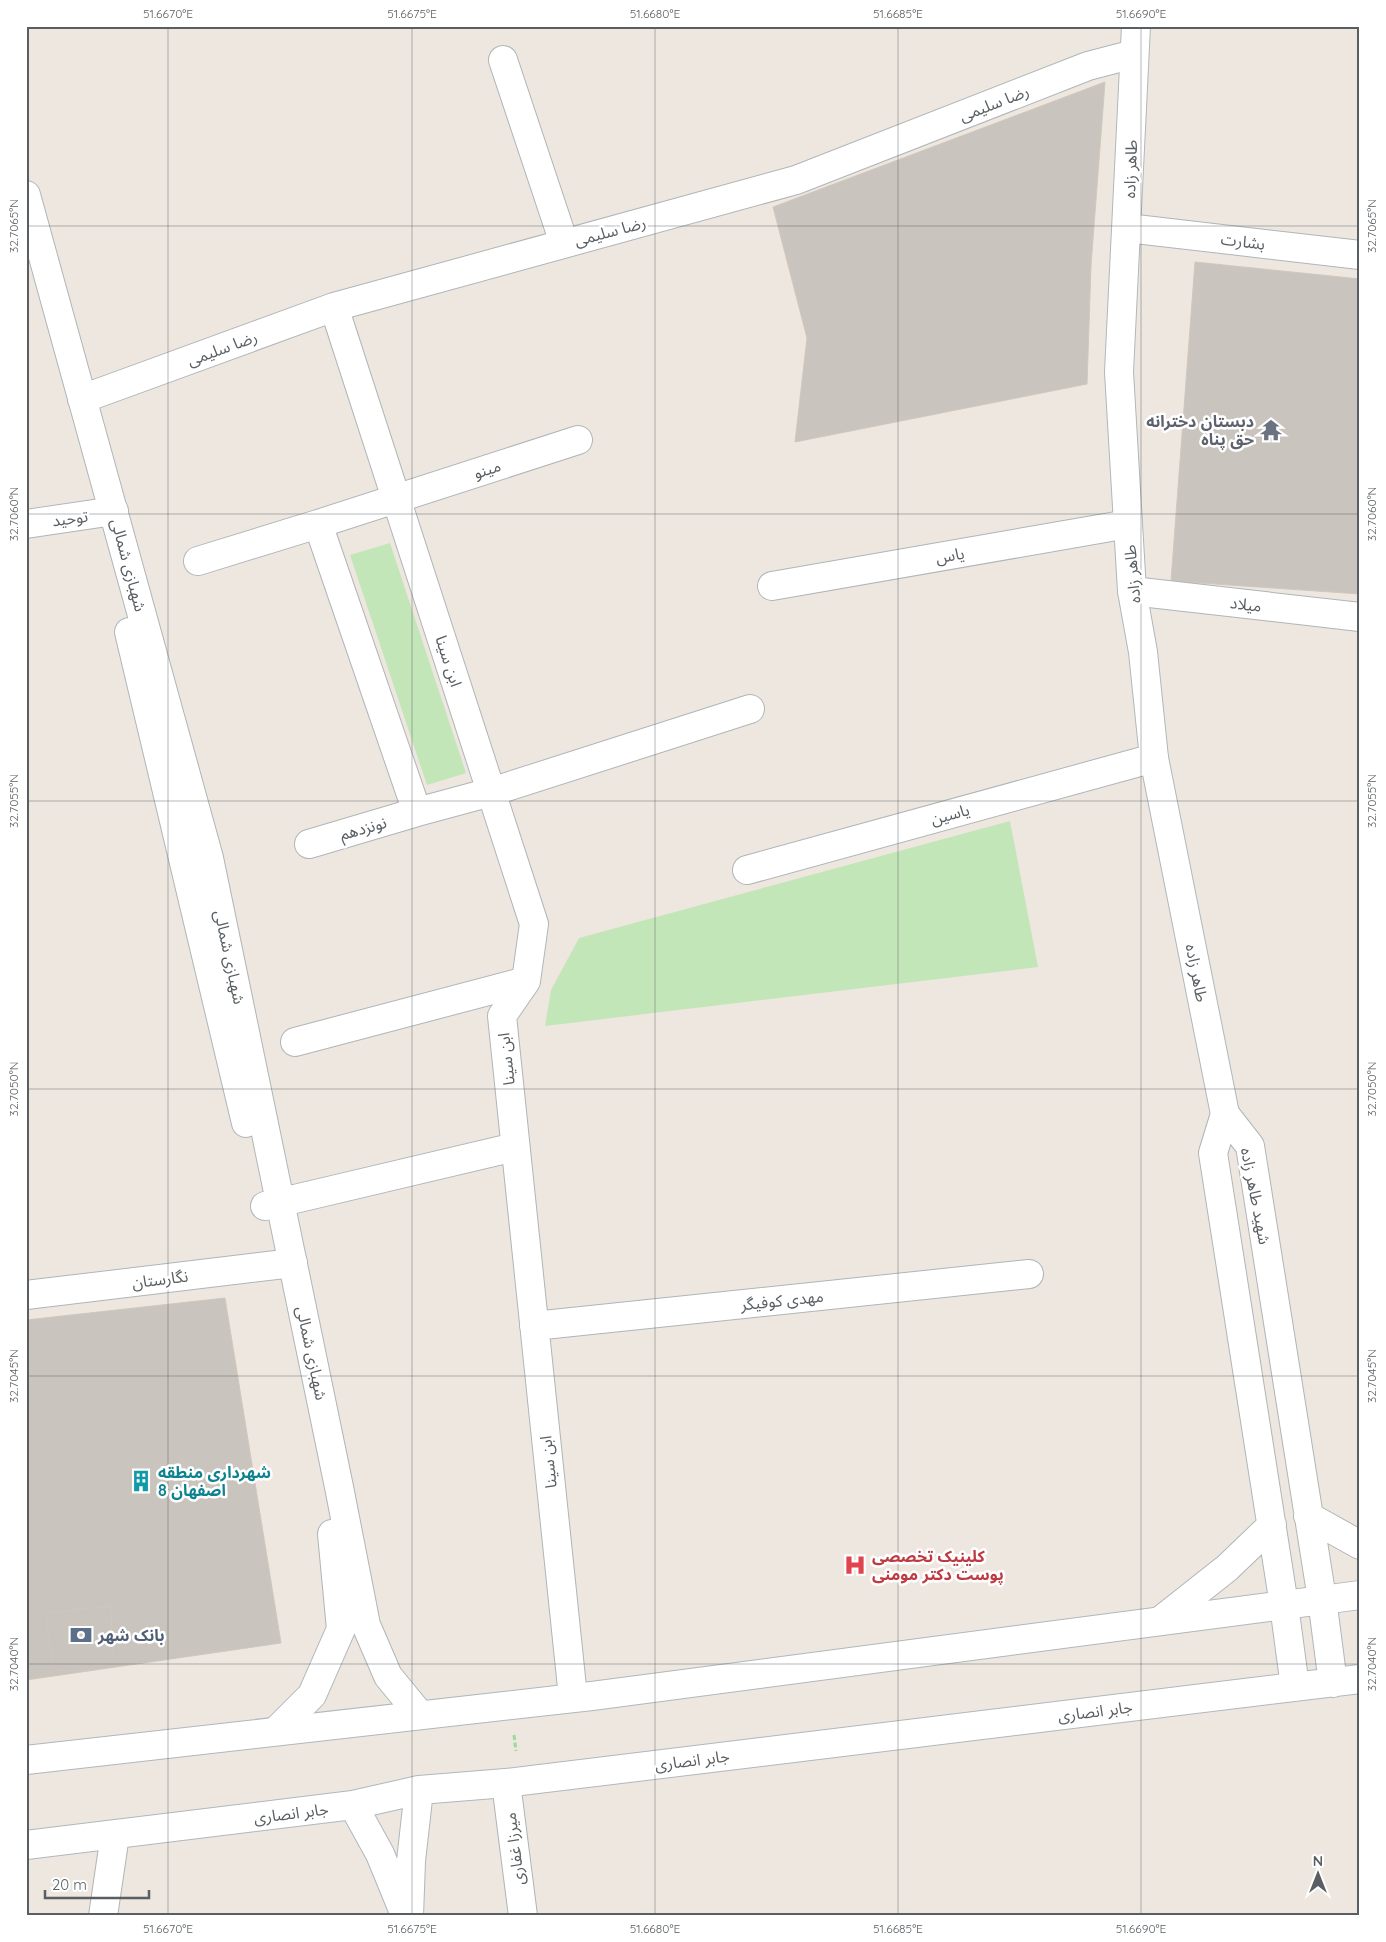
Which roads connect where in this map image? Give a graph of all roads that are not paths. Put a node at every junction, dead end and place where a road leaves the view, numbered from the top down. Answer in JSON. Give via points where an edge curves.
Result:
{"nodes":[{"id":1,"x":1136,"y":26,"type":"edge"},
{"id":2,"x":1134,"y":54,"type":"junction"},
{"id":3,"x":503,"y":60,"type":"dead end"},
{"id":4,"x":26,"y":196,"type":"edge"},
{"id":5,"x":1127,"y":228,"type":"junction"},
{"id":6,"x":564,"y":244,"type":"junction"},
{"id":7,"x":26,"y":252,"type":"edge"},
{"id":8,"x":1360,"y":254,"type":"edge"},
{"id":9,"x":334,"y":307,"type":"junction"},
{"id":10,"x":82,"y":399,"type":"junction"},
{"id":11,"x":578,"y":440,"type":"dead end"},
{"id":12,"x":396,"y":498,"type":"junction"},
{"id":13,"x":107,"y":513,"type":"junction"},
{"id":14,"x":26,"y":524,"type":"edge"},
{"id":15,"x":318,"y":524,"type":"junction"},
{"id":16,"x":1128,"y":524,"type":"junction"},
{"id":17,"x":198,"y":562,"type":"dead end"},
{"id":18,"x":772,"y":586,"type":"dead end"},
{"id":19,"x":1132,"y":591,"type":"junction"},
{"id":20,"x":1360,"y":617,"type":"edge"},
{"id":21,"x":750,"y":709,"type":"dead end"},
{"id":22,"x":1154,"y":758,"type":"junction"},
{"id":23,"x":491,"y":792,"type":"junction"},
{"id":24,"x":418,"y":812,"type":"junction"},
{"id":25,"x":308,"y":844,"type":"dead end"},
{"id":26,"x":747,"y":870,"type":"dead end"},
{"id":27,"x":526,"y":981,"type":"junction"},
{"id":28,"x":295,"y":1042,"type":"dead end"},
{"id":29,"x":1225,"y":1114,"type":"junction"},
{"id":30,"x":515,"y":1148,"type":"junction"},
{"id":31,"x":273,"y":1204,"type":"junction"},
{"id":32,"x":285,"y":1264,"type":"junction"},
{"id":33,"x":1029,"y":1274,"type":"dead end"},
{"id":34,"x":26,"y":1295,"type":"edge"},
{"id":35,"x":534,"y":1326,"type":"junction"},
{"id":36,"x":1308,"y":1516,"type":"junction"},
{"id":37,"x":1272,"y":1525,"type":"junction"},
{"id":38,"x":1360,"y":1545,"type":"edge"},
{"id":39,"x":1360,"y":1595,"type":"edge"},
{"id":40,"x":1322,"y":1599,"type":"junction"},
{"id":41,"x":1284,"y":1605,"type":"junction"},
{"id":42,"x":1160,"y":1621,"type":"junction"},
{"id":43,"x":1360,"y":1679,"type":"edge"},
{"id":44,"x":1333,"y":1683,"type":"junction"},
{"id":45,"x":1295,"y":1687,"type":"junction"},
{"id":46,"x":573,"y":1697,"type":"junction"},
{"id":47,"x":420,"y":1715,"type":"junction"},
{"id":48,"x":276,"y":1731,"type":"junction"},
{"id":49,"x":26,"y":1760,"type":"edge"},
{"id":50,"x":513,"y":1782,"type":"junction"},
{"id":51,"x":419,"y":1790,"type":"junction"},
{"id":52,"x":353,"y":1805,"type":"junction"},
{"id":53,"x":116,"y":1835,"type":"junction"},
{"id":54,"x":26,"y":1845,"type":"edge"},
{"id":55,"x":103,"y":1916,"type":"edge"},
{"id":56,"x":407,"y":1916,"type":"edge"},
{"id":57,"x":522,"y":1916,"type":"edge"}],
"edges":[{"from":1,"to":2,"type":"street","name":"طاهر زاده"},
{"from":2,"to":5,"type":"street","name":"طاهر زاده"},
{"from":2,"to":6,"type":"street","name":"رضا سلیمی","via":[[1088,66],[796,180]]},
{"from":3,"to":6,"type":"street"},
{"from":4,"to":10,"type":"street","name":"شهبازی شمالی"},
{"from":5,"to":8,"type":"street","name":"بشارت"},
{"from":5,"to":16,"type":"street","name":"طاهر زاده","via":[[1119,372]]},
{"from":6,"to":9,"type":"street","name":"رضا سلیمی"},
{"from":7,"to":13,"type":"street","name":"شهبازی شمالی"},
{"from":9,"to":10,"type":"street","name":"رضا سلیمی"},
{"from":9,"to":12,"type":"street","name":"ابن سینا"},
{"from":10,"to":13,"type":"street","name":"شهبازی شمالی"},
{"from":11,"to":12,"type":"street","name":"مینو"},
{"from":12,"to":15,"type":"street","name":"مینو"},
{"from":12,"to":23,"type":"street","name":"ابن سینا"},
{"from":13,"to":14,"type":"street","name":"توحید"},
{"from":13,"to":31,"type":"street","name":"شهبازی شمالی","via":[[209,858]]},
{"from":15,"to":17,"type":"street","name":"مینو"},
{"from":15,"to":24,"type":"street"},
{"from":16,"to":18,"type":"street","name":"یاس"},
{"from":16,"to":19,"type":"street","name":"طاهر زاده"},
{"from":19,"to":20,"type":"street","name":"میلاد"},
{"from":19,"to":22,"type":"street","name":"طاهر زاده","via":[[1143,652]]},
{"from":21,"to":23,"type":"street","name":"نونزدهم"},
{"from":22,"to":26,"type":"street","name":"یاسین"},
{"from":22,"to":29,"type":"street","name":"طاهر زاده"},
{"from":23,"to":24,"type":"street","name":"نونزدهم"},
{"from":23,"to":27,"type":"street","name":"ابن سینا","via":[[534,924]]},
{"from":24,"to":25,"type":"street","name":"نونزدهم"},
{"from":27,"to":28,"type":"street"},
{"from":27,"to":30,"type":"street","name":"ابن سینا","via":[[502,1016]]},
{"from":29,"to":36,"type":"street","name":"شهید طاهر زاده","via":[[1250,1146]]},
{"from":29,"to":37,"type":"street","name":"شهید طاهر زاده","via":[[1213,1153]]},
{"from":30,"to":31,"type":"street"},
{"from":30,"to":35,"type":"street","name":"ابن سینا"},
{"from":31,"to":32,"type":"street","name":"شهبازی شمالی"},
{"from":32,"to":34,"type":"street","name":"نگارستان"},
{"from":32,"to":47,"type":"street","name":"شهبازی شمالی","via":[[366,1625],[388,1676]]},
{"from":32,"to":48,"type":"street","name":"شهبازی شمالی","via":[[332,1527],[341,1629],[312,1695]]},
{"from":33,"to":35,"type":"street","name":"مهدی کوفیگر"},
{"from":35,"to":46,"type":"street","name":"ابن سینا"},
{"from":36,"to":38,"type":"street"},
{"from":36,"to":40,"type":"street","name":"شهید طاهر زاده"},
{"from":37,"to":41,"type":"street","name":"شهید طاهر زاده"},
{"from":37,"to":42,"type":"street","via":[[1228,1568]]},
{"from":39,"to":40,"type":"street"},
{"from":40,"to":41,"type":"street"},
{"from":40,"to":44,"type":"street","name":"شهید طاهر زاده"},
{"from":41,"to":42,"type":"street"},
{"from":41,"to":45,"type":"street","name":"شهید طاهر زاده"},
{"from":42,"to":46,"type":"street"},
{"from":43,"to":44,"type":"street","name":"جابر انصاری"},
{"from":44,"to":45,"type":"street","name":"جابر انصاری"},
{"from":45,"to":50,"type":"street","name":"جابر انصاری"},
{"from":46,"to":47,"type":"street"},
{"from":47,"to":48,"type":"street"},
{"from":48,"to":49,"type":"street"},
{"from":50,"to":51,"type":"street","name":"جابر انصاری"},
{"from":50,"to":57,"type":"street","name":"میرزا غفاری"},
{"from":51,"to":52,"type":"street","name":"جابر انصاری"},
{"from":51,"to":56,"type":"street"},
{"from":52,"to":53,"type":"street","name":"جابر انصاری"},
{"from":52,"to":56,"type":"street","via":[[380,1854]]},
{"from":53,"to":54,"type":"street","name":"جابر انصاری"},
{"from":53,"to":55,"type":"street"}]}
